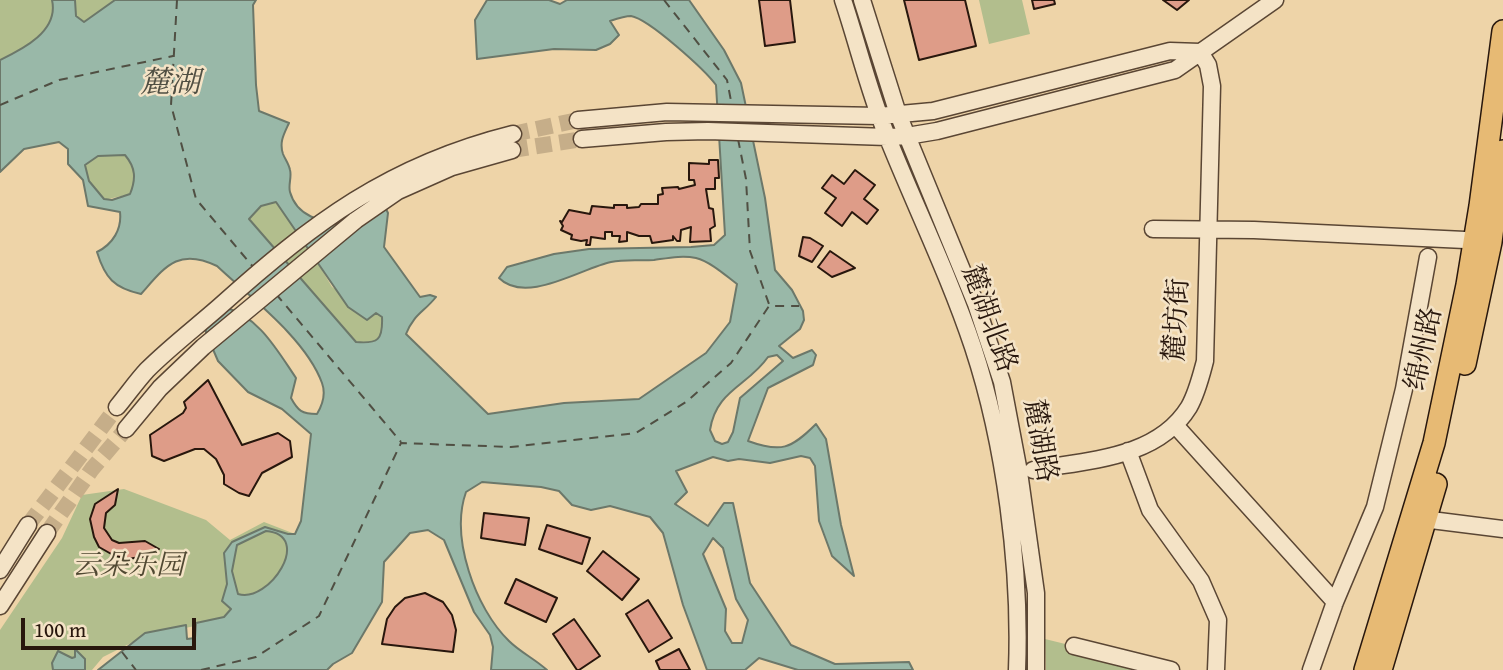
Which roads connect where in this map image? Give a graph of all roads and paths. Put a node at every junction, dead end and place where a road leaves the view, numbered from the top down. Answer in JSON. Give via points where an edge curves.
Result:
{"nodes":[{"id":1,"x":843,"y":0,"type":"edge"},
{"id":2,"x":862,"y":0,"type":"edge"},
{"id":3,"x":1275,"y":0,"type":"edge"},
{"id":4,"x":1503,"y":31,"type":"edge"},
{"id":5,"x":1200,"y":52,"type":"junction"},
{"id":6,"x":898,"y":114,"type":"junction"},
{"id":7,"x":880,"y":116,"type":"junction"},
{"id":8,"x":578,"y":120,"type":"tunnel mouth"},
{"id":9,"x":887,"y":136,"type":"junction"},
{"id":10,"x":907,"y":136,"type":"junction"},
{"id":11,"x":582,"y":139,"type":"tunnel mouth"},
{"id":12,"x":512,"y":142,"type":"tunnel mouth"},
{"id":13,"x":1503,"y":151,"type":"edge"},
{"id":14,"x":464,"y":155,"type":"junction"},
{"id":15,"x":1208,"y":228,"type":"junction"},
{"id":16,"x":1153,"y":229,"type":"dead end"},
{"id":17,"x":1482,"y":241,"type":"junction"},
{"id":18,"x":1428,"y":257,"type":"dead end"},
{"id":19,"x":117,"y":407,"type":"tunnel mouth"},
{"id":20,"x":1175,"y":425,"type":"junction"},
{"id":21,"x":126,"y":429,"type":"tunnel mouth"},
{"id":22,"x":1128,"y":451,"type":"junction"},
{"id":23,"x":1008,"y":457,"type":"junction"},
{"id":24,"x":1033,"y":470,"type":"dead end"},
{"id":25,"x":1021,"y":486,"type":"junction"},
{"id":26,"x":1004,"y":489,"type":"junction"},
{"id":27,"x":1420,"y":519,"type":"junction"},
{"id":28,"x":28,"y":524,"type":"tunnel mouth"},
{"id":29,"x":1503,"y":528,"type":"edge"},
{"id":30,"x":47,"y":533,"type":"tunnel mouth"},
{"id":31,"x":0,"y":570,"type":"edge"},
{"id":32,"x":1335,"y":601,"type":"junction"},
{"id":33,"x":0,"y":606,"type":"edge"},
{"id":34,"x":1074,"y":646,"type":"dead end"},
{"id":35,"x":1017,"y":670,"type":"edge"},
{"id":36,"x":1036,"y":670,"type":"edge"},
{"id":37,"x":1171,"y":670,"type":"edge"},
{"id":38,"x":1216,"y":670,"type":"edge"},
{"id":39,"x":1311,"y":670,"type":"edge"},
{"id":40,"x":1365,"y":670,"type":"edge"},
{"id":41,"x":1381,"y":670,"type":"edge"}],
"edges":[{"from":1,"to":7,"type":"street","name":"麓湖北路"},
{"from":2,"to":6,"type":"street","name":"麓湖路"},
{"from":3,"to":5,"type":"street"},
{"from":4,"to":17,"type":"main road","name":"绵州路","via":[[1480,206]]},
{"from":5,"to":6,"type":"street","via":[[1170,51],[933,111]]},
{"from":5,"to":10,"type":"street","via":[[1175,70]]},
{"from":5,"to":15,"type":"street","name":"麓坊街","via":[[1212,86]]},
{"from":6,"to":7,"type":"street"},
{"from":6,"to":10,"type":"street","name":"麓湖路"},
{"from":7,"to":8,"type":"street","via":[[667,112]]},
{"from":7,"to":9,"type":"street","name":"麓湖北路"},
{"from":9,"to":10,"type":"street"},
{"from":9,"to":11,"type":"street","via":[[708,131]]},
{"from":9,"to":23,"type":"street","name":"麓湖北路","via":[[972,345]]},
{"from":10,"to":23,"type":"street","name":"麓湖路","via":[[989,339],[1002,382]]},
{"from":12,"to":14,"type":"street"},
{"from":13,"to":17,"type":"main road","name":"绵州路"},
{"from":14,"to":19,"type":"street","via":[[397,175],[291,244],[148,370]]},
{"from":14,"to":21,"type":"street","via":[[356,220],[203,347]]},
{"from":15,"to":16,"type":"street"},
{"from":15,"to":17,"type":"street"},
{"from":15,"to":20,"type":"street","name":"麓坊街","via":[[1206,361],[1189,406]]},
{"from":17,"to":27,"type":"main road","name":"绵州路","via":[[1467,285]]},
{"from":18,"to":32,"type":"street","via":[[1404,389],[1375,507]]},
{"from":20,"to":22,"type":"street","name":"麓坊街","via":[[1162,437]]},
{"from":20,"to":32,"type":"street"},
{"from":22,"to":24,"type":"street","name":"麓坊街"},
{"from":22,"to":38,"type":"street","via":[[1150,510],[1201,581],[1217,620]]},
{"from":23,"to":25,"type":"street","name":"麓湖路"},
{"from":23,"to":26,"type":"street","name":"麓湖北路"},
{"from":25,"to":26,"type":"street"},
{"from":25,"to":36,"type":"street","name":"麓湖路","via":[[1036,593]]},
{"from":26,"to":35,"type":"street","name":"麓湖北路","via":[[1018,600]]},
{"from":27,"to":29,"type":"street"},
{"from":27,"to":40,"type":"main road","name":"绵州路"},
{"from":27,"to":41,"type":"main road","name":"绵州路"},
{"from":28,"to":31,"type":"street"},
{"from":30,"to":33,"type":"street"},
{"from":32,"to":39,"type":"street"},
{"from":34,"to":37,"type":"street"}]}
